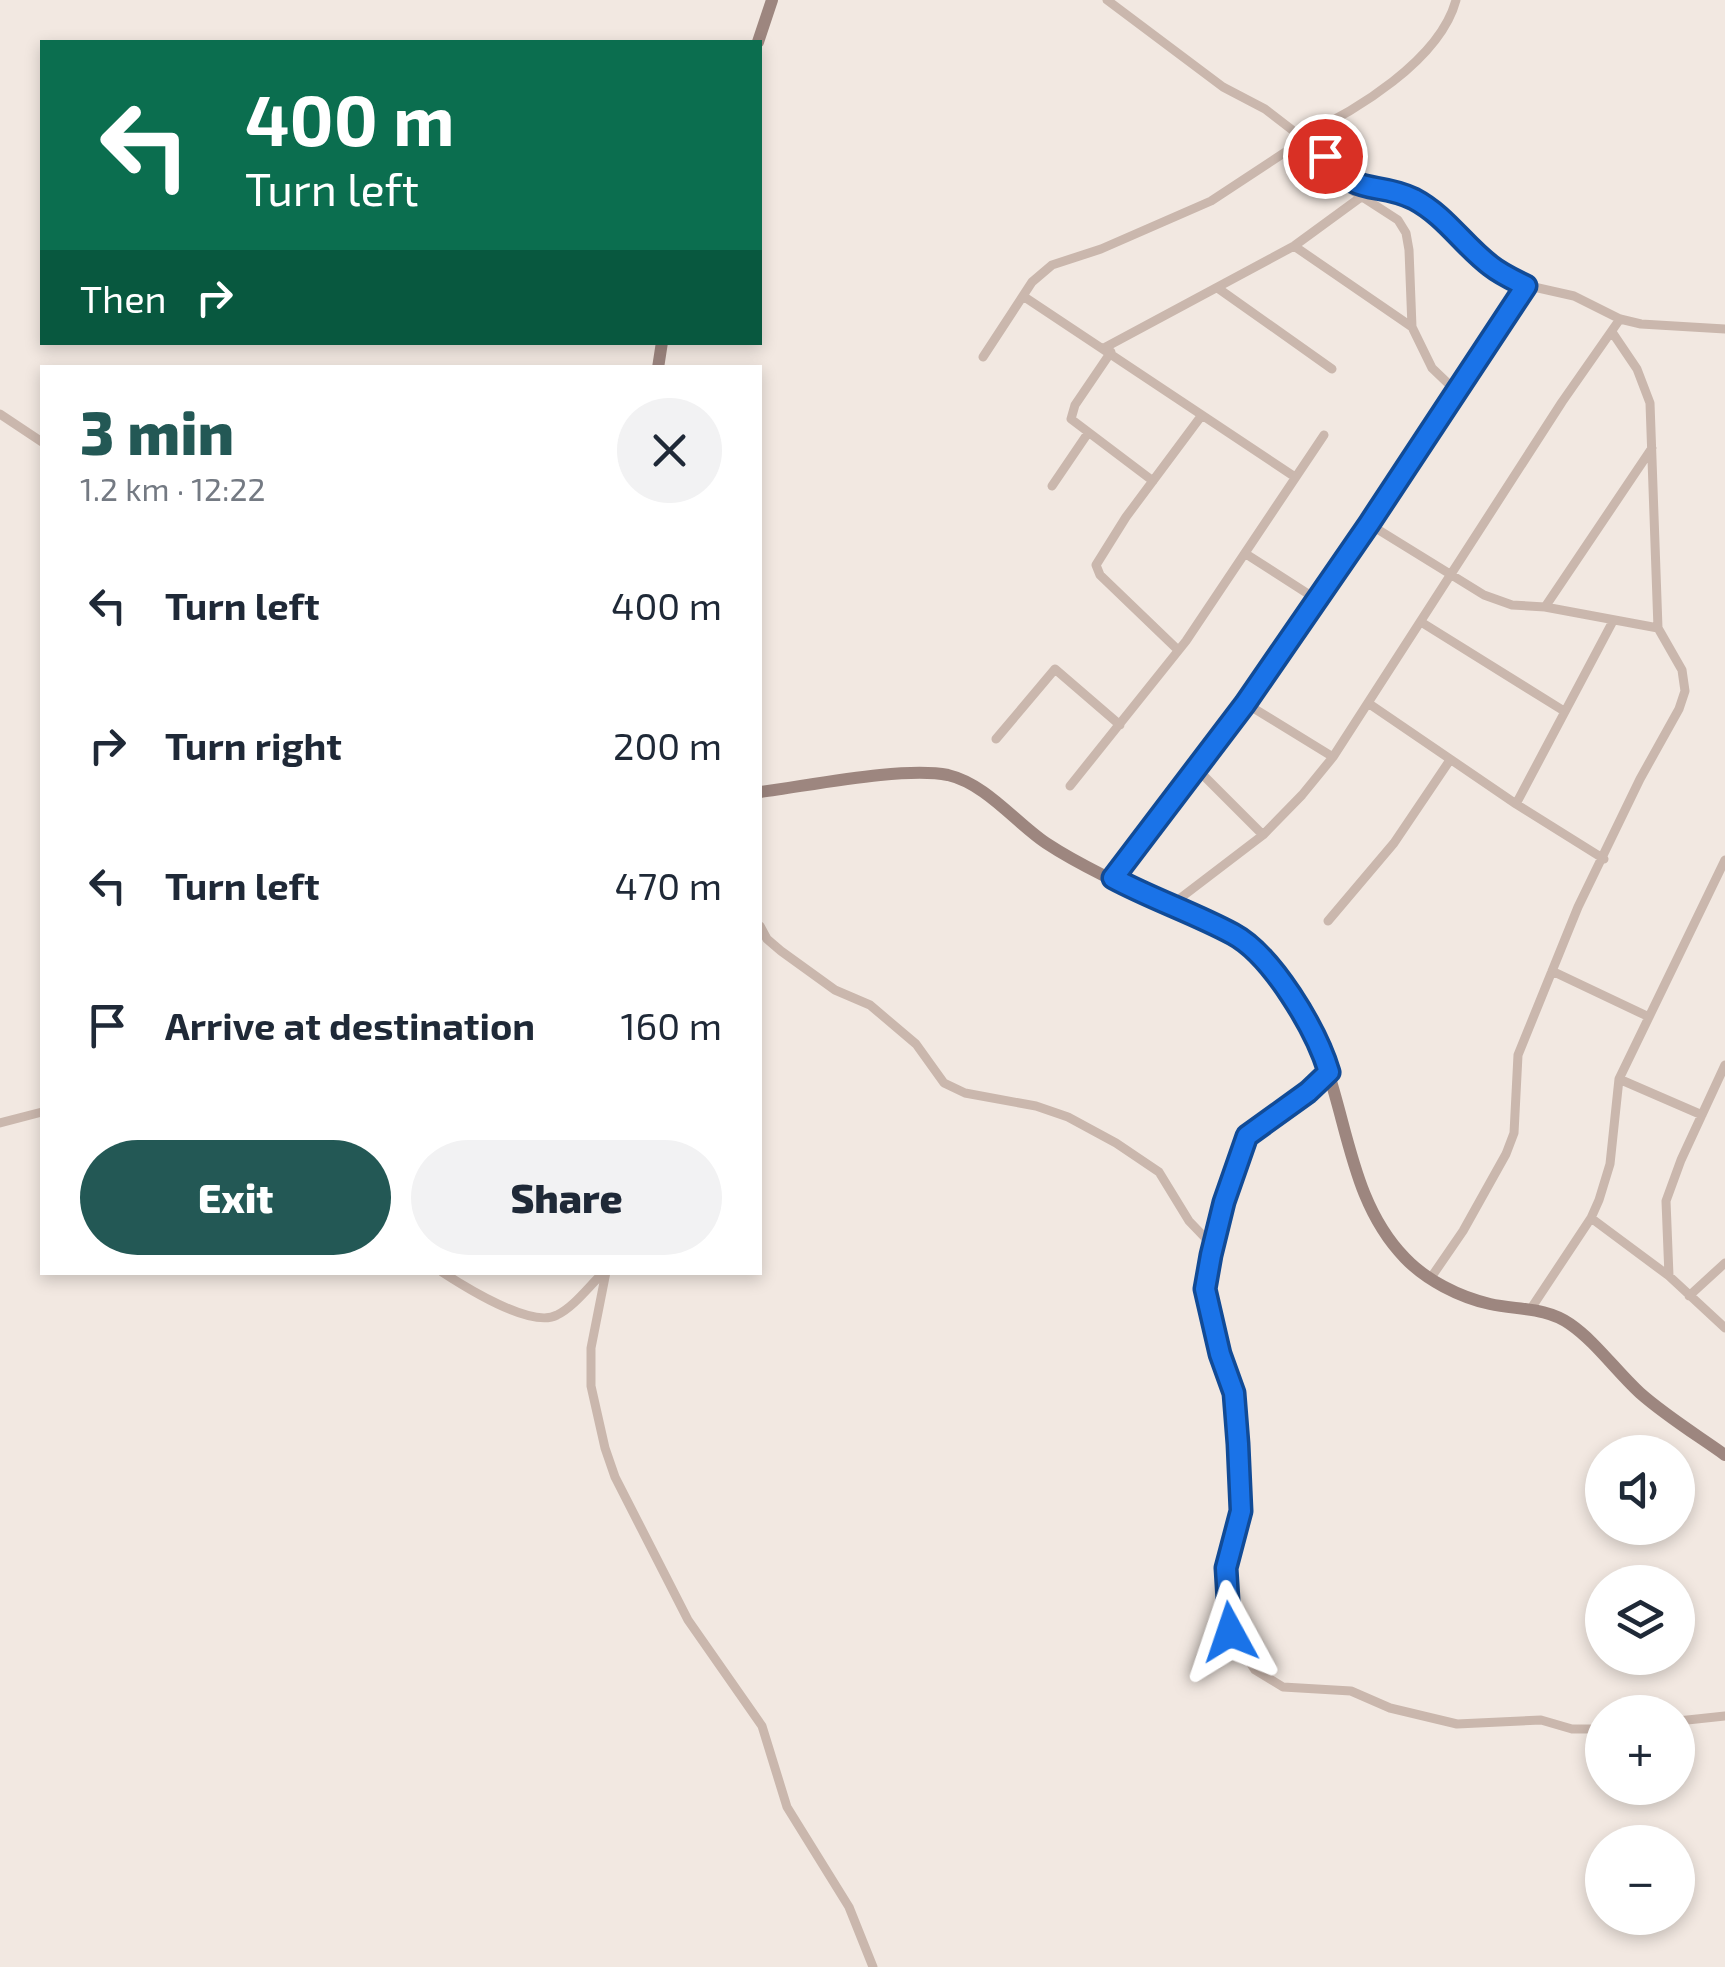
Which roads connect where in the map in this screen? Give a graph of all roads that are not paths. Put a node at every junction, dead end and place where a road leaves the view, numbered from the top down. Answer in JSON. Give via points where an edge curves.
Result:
{"nodes":[{"id":1,"x":772,"y":0,"type":"edge"},
{"id":2,"x":1107,"y":0,"type":"edge"},
{"id":3,"x":1456,"y":0,"type":"edge"},
{"id":4,"x":759,"y":40,"type":"edge"},
{"id":5,"x":1301,"y":136,"type":"junction"},
{"id":6,"x":1361,"y":197,"type":"junction"},
{"id":7,"x":1294,"y":246,"type":"junction"},
{"id":8,"x":1526,"y":286,"type":"junction"},
{"id":9,"x":1218,"y":289,"type":"junction"},
{"id":10,"x":1023,"y":296,"type":"junction"},
{"id":11,"x":1620,"y":319,"type":"junction"},
{"id":12,"x":1412,"y":327,"type":"junction"},
{"id":13,"x":1725,"y":329,"type":"edge"},
{"id":14,"x":1612,"y":332,"type":"junction"},
{"id":15,"x":1108,"y":350,"type":"junction"},
{"id":16,"x":984,"y":357,"type":"dead end"},
{"id":17,"x":1332,"y":369,"type":"dead end"},
{"id":18,"x":1456,"y":391,"type":"junction"},
{"id":19,"x":0,"y":414,"type":"edge"},
{"id":20,"x":1202,"y":414,"type":"junction"},
{"id":21,"x":1088,"y":434,"type":"junction"},
{"id":22,"x":1324,"y":435,"type":"dead end"},
{"id":23,"x":40,"y":441,"type":"edge"},
{"id":24,"x":1654,"y":446,"type":"junction"},
{"id":25,"x":1295,"y":476,"type":"junction"},
{"id":26,"x":1153,"y":481,"type":"junction"},
{"id":27,"x":1052,"y":486,"type":"dead end"},
{"id":28,"x":1369,"y":524,"type":"junction"},
{"id":29,"x":1246,"y":554,"type":"junction"},
{"id":30,"x":1449,"y":576,"type":"junction"},
{"id":31,"x":1316,"y":599,"type":"junction"},
{"id":32,"x":1544,"y":607,"type":"junction"},
{"id":33,"x":1612,"y":621,"type":"junction"},
{"id":34,"x":1421,"y":622,"type":"junction"},
{"id":35,"x":1658,"y":628,"type":"junction"},
{"id":36,"x":1178,"y":650,"type":"junction"},
{"id":37,"x":1368,"y":703,"type":"junction"},
{"id":38,"x":1245,"y":704,"type":"junction"},
{"id":39,"x":1564,"y":710,"type":"junction"},
{"id":40,"x":1120,"y":725,"type":"junction"},
{"id":41,"x":996,"y":739,"type":"dead end"},
{"id":42,"x":1333,"y":757,"type":"junction"},
{"id":43,"x":1450,"y":760,"type":"junction"},
{"id":44,"x":1197,"y":769,"type":"junction"},
{"id":45,"x":1070,"y":786,"type":"dead end"},
{"id":46,"x":762,"y":792,"type":"edge"},
{"id":47,"x":1516,"y":804,"type":"junction"},
{"id":48,"x":1263,"y":834,"type":"junction"},
{"id":49,"x":1604,"y":859,"type":"junction"},
{"id":50,"x":1725,"y":860,"type":"edge"},
{"id":51,"x":1113,"y":878,"type":"junction"},
{"id":52,"x":1170,"y":906,"type":"junction"},
{"id":53,"x":1328,"y":920,"type":"dead end"},
{"id":54,"x":762,"y":930,"type":"edge"},
{"id":55,"x":1552,"y":971,"type":"junction"},
{"id":56,"x":1648,"y":1016,"type":"junction"},
{"id":57,"x":1725,"y":1066,"type":"edge"},
{"id":58,"x":1329,"y":1072,"type":"junction"},
{"id":59,"x":1619,"y":1079,"type":"junction"},
{"id":60,"x":40,"y":1113,"type":"edge"},
{"id":61,"x":1702,"y":1115,"type":"junction"},
{"id":62,"x":0,"y":1123,"type":"edge"},
{"id":63,"x":1591,"y":1218,"type":"junction"},
{"id":64,"x":1213,"y":1246,"type":"junction"},
{"id":65,"x":1725,"y":1263,"type":"edge"},
{"id":66,"x":447,"y":1275,"type":"edge"},
{"id":67,"x":602,"y":1275,"type":"edge"},
{"id":68,"x":604,"y":1275,"type":"edge"},
{"id":69,"x":1669,"y":1276,"type":"junction"},
{"id":70,"x":1430,"y":1278,"type":"junction"},
{"id":71,"x":1689,"y":1296,"type":"junction"},
{"id":72,"x":1530,"y":1310,"type":"junction"},
{"id":73,"x":1725,"y":1328,"type":"edge"},
{"id":74,"x":1725,"y":1455,"type":"edge"},
{"id":75,"x":1725,"y":1716,"type":"edge"},
{"id":76,"x":1695,"y":1719,"type":"edge"},
{"id":77,"x":1585,"y":1729,"type":"edge"},
{"id":78,"x":872,"y":1967,"type":"edge"}],
"edges":[{"from":1,"to":4,"type":"street"},
{"from":2,"to":5,"type":"street"},
{"from":3,"to":5,"type":"street","via":[[1428,52],[1364,104]]},
{"from":5,"to":8,"type":"street","via":[[1353,184],[1412,198],[1492,267]]},
{"from":6,"to":7,"type":"street"},
{"from":6,"to":10,"type":"street","via":[[1309,154],[1290,149],[1211,201],[1052,266]]},
{"from":6,"to":12,"type":"street","via":[[1398,220],[1406,233]]},
{"from":7,"to":9,"type":"street"},
{"from":7,"to":12,"type":"street"},
{"from":8,"to":11,"type":"street","via":[[1574,296]]},
{"from":8,"to":18,"type":"street"},
{"from":9,"to":15,"type":"street"},
{"from":9,"to":17,"type":"street"},
{"from":10,"to":15,"type":"street"},
{"from":10,"to":16,"type":"street"},
{"from":11,"to":13,"type":"street"},
{"from":11,"to":14,"type":"street"},
{"from":12,"to":18,"type":"street","via":[[1432,368]]},
{"from":14,"to":24,"type":"street","via":[[1638,370]]},
{"from":14,"to":30,"type":"street"},
{"from":15,"to":20,"type":"street"},
{"from":15,"to":21,"type":"street","via":[[1070,414]]},
{"from":18,"to":28,"type":"street"},
{"from":19,"to":23,"type":"street"},
{"from":20,"to":25,"type":"street"},
{"from":20,"to":26,"type":"street"},
{"from":21,"to":26,"type":"street"},
{"from":21,"to":27,"type":"street"},
{"from":22,"to":25,"type":"street"},
{"from":24,"to":32,"type":"street"},
{"from":24,"to":35,"type":"street"},
{"from":25,"to":29,"type":"street"},
{"from":26,"to":36,"type":"street","via":[[1096,565]]},
{"from":28,"to":30,"type":"street"},
{"from":28,"to":31,"type":"street"},
{"from":29,"to":31,"type":"street"},
{"from":29,"to":36,"type":"street"},
{"from":30,"to":32,"type":"street","via":[[1512,605]]},
{"from":30,"to":34,"type":"street"},
{"from":31,"to":38,"type":"street"},
{"from":32,"to":33,"type":"street"},
{"from":33,"to":35,"type":"street"},
{"from":33,"to":39,"type":"street"},
{"from":34,"to":37,"type":"street"},
{"from":34,"to":39,"type":"street"},
{"from":35,"to":49,"type":"street","via":[[1682,670],[1684,691]]},
{"from":36,"to":40,"type":"street"},
{"from":37,"to":42,"type":"street"},
{"from":37,"to":43,"type":"street"},
{"from":38,"to":42,"type":"street"},
{"from":38,"to":44,"type":"street"},
{"from":39,"to":47,"type":"street"},
{"from":40,"to":41,"type":"street","via":[[1054,668]]},
{"from":40,"to":45,"type":"street"},
{"from":42,"to":48,"type":"street"},
{"from":43,"to":47,"type":"street"},
{"from":43,"to":53,"type":"street","via":[[1394,843]]},
{"from":44,"to":48,"type":"street"},
{"from":44,"to":51,"type":"street"},
{"from":46,"to":51,"type":"street","via":[[949,775],[1046,844]]},
{"from":47,"to":49,"type":"street"},
{"from":48,"to":52,"type":"street"},
{"from":49,"to":55,"type":"street"},
{"from":50,"to":56,"type":"street"},
{"from":51,"to":52,"type":"street"},
{"from":52,"to":58,"type":"street","via":[[1235,935],[1257,953],[1304,1017]]},
{"from":54,"to":64,"type":"street","via":[[835,990],[882,1015],[916,1044],[944,1082],[965,1094],[1068,1117],[1159,1172]]},
{"from":55,"to":56,"type":"street"},
{"from":55,"to":70,"type":"street","via":[[1518,1054],[1514,1134]]},
{"from":56,"to":59,"type":"street"},
{"from":57,"to":61,"type":"street"},
{"from":58,"to":64,"type":"street","via":[[1247,1136]]},
{"from":58,"to":70,"type":"street","via":[[1373,1216]]},
{"from":59,"to":61,"type":"street"},
{"from":59,"to":63,"type":"street","via":[[1610,1164]]},
{"from":60,"to":62,"type":"street"},
{"from":61,"to":69,"type":"street","via":[[1666,1201]]},
{"from":63,"to":69,"type":"street"},
{"from":63,"to":72,"type":"street"},
{"from":64,"to":77,"type":"street","via":[[1205,1289],[1234,1393],[1240,1497],[1226,1568],[1228,1612],[1230,1632],[1255,1670],[1283,1686],[1351,1691],[1432,1720],[1541,1720]]},
{"from":65,"to":71,"type":"street"},
{"from":66,"to":67,"type":"street","via":[[478,1295],[544,1319],[562,1314]]},
{"from":68,"to":78,"type":"street","via":[[590,1348],[592,1386],[615,1477],[688,1620],[762,1726],[788,1807],[849,1907]]},
{"from":69,"to":71,"type":"street"},
{"from":70,"to":72,"type":"street","via":[[1488,1303]]},
{"from":71,"to":73,"type":"street"},
{"from":72,"to":74,"type":"street","via":[[1570,1324],[1640,1393]]},
{"from":75,"to":76,"type":"street"}]}
